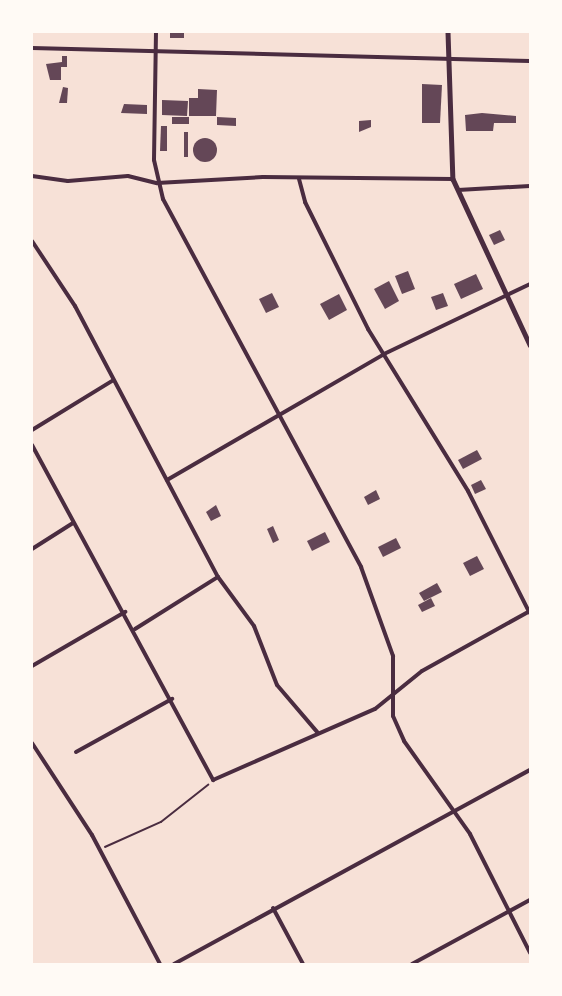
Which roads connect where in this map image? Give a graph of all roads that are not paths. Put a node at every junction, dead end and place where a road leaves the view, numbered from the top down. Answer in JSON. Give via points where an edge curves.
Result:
{"nodes":[{"id":1,"x":156,"y":32,"type":"edge"},
{"id":2,"x":448,"y":32,"type":"edge"},
{"id":3,"x":32,"y":48,"type":"edge"},
{"id":4,"x":155,"y":51,"type":"junction"},
{"id":5,"x":446,"y":59,"type":"junction"},
{"id":6,"x":531,"y":61,"type":"edge"},
{"id":7,"x":32,"y":176,"type":"edge"},
{"id":8,"x":299,"y":179,"type":"junction"},
{"id":9,"x":453,"y":179,"type":"junction"},
{"id":10,"x":157,"y":183,"type":"junction"},
{"id":11,"x":531,"y":186,"type":"edge"},
{"id":12,"x":458,"y":190,"type":"junction"},
{"id":13,"x":32,"y":241,"type":"edge"},
{"id":14,"x":531,"y":284,"type":"edge"},
{"id":15,"x":505,"y":293,"type":"junction"},
{"id":16,"x":531,"y":345,"type":"edge"},
{"id":17,"x":384,"y":354,"type":"junction"},
{"id":18,"x":112,"y":381,"type":"junction"},
{"id":19,"x":279,"y":417,"type":"junction"},
{"id":20,"x":32,"y":430,"type":"edge"},
{"id":21,"x":32,"y":445,"type":"edge"},
{"id":22,"x":167,"y":480,"type":"junction"},
{"id":23,"x":73,"y":523,"type":"junction"},
{"id":24,"x":32,"y":549,"type":"edge"},
{"id":25,"x":218,"y":577,"type":"junction"},
{"id":26,"x":530,"y":611,"type":"edge"},
{"id":27,"x":125,"y":612,"type":"junction"},
{"id":28,"x":135,"y":629,"type":"junction"},
{"id":29,"x":32,"y":666,"type":"edge"},
{"id":30,"x":172,"y":699,"type":"junction"},
{"id":31,"x":393,"y":699,"type":"junction"},
{"id":32,"x":318,"y":733,"type":"junction"},
{"id":33,"x":32,"y":743,"type":"edge"},
{"id":34,"x":76,"y":752,"type":"dead end"},
{"id":35,"x":531,"y":770,"type":"edge"},
{"id":36,"x":454,"y":815,"type":"junction"},
{"id":37,"x":531,"y":900,"type":"edge"},
{"id":38,"x":273,"y":908,"type":"junction"},
{"id":39,"x":512,"y":911,"type":"junction"},
{"id":40,"x":531,"y":953,"type":"edge"},
{"id":41,"x":159,"y":964,"type":"edge"},
{"id":42,"x":174,"y":964,"type":"edge"},
{"id":43,"x":303,"y":964,"type":"edge"},
{"id":44,"x":412,"y":964,"type":"edge"}],
"edges":[{"from":1,"to":4,"type":"street"},
{"from":2,"to":5,"type":"street"},
{"from":3,"to":4,"type":"street"},
{"from":4,"to":5,"type":"street"},
{"from":4,"to":10,"type":"street"},
{"from":5,"to":6,"type":"street"},
{"from":5,"to":9,"type":"street"},
{"from":7,"to":10,"type":"street","via":[[68,181],[128,176]]},
{"from":8,"to":9,"type":"street"},
{"from":8,"to":10,"type":"street"},
{"from":8,"to":17,"type":"street","via":[[305,202]]},
{"from":9,"to":12,"type":"street"},
{"from":10,"to":19,"type":"street"},
{"from":11,"to":12,"type":"street"},
{"from":12,"to":15,"type":"street"},
{"from":13,"to":18,"type":"street","via":[[75,306]]},
{"from":14,"to":15,"type":"street"},
{"from":15,"to":16,"type":"street"},
{"from":15,"to":17,"type":"street"},
{"from":17,"to":19,"type":"street"},
{"from":17,"to":26,"type":"street","via":[[468,491]]},
{"from":18,"to":20,"type":"street"},
{"from":18,"to":22,"type":"street"},
{"from":19,"to":22,"type":"street"},
{"from":19,"to":31,"type":"street","via":[[366,579],[393,656]]},
{"from":21,"to":23,"type":"street"},
{"from":22,"to":25,"type":"street"},
{"from":23,"to":24,"type":"street"},
{"from":23,"to":27,"type":"street"},
{"from":25,"to":28,"type":"street"},
{"from":25,"to":32,"type":"street","via":[[254,626],[277,685]]},
{"from":26,"to":31,"type":"street","via":[[422,671]]},
{"from":27,"to":28,"type":"street"},
{"from":27,"to":29,"type":"street"},
{"from":28,"to":30,"type":"street"},
{"from":30,"to":32,"type":"street","via":[[213,780],[262,763]]},
{"from":30,"to":34,"type":"street"},
{"from":31,"to":32,"type":"street"},
{"from":31,"to":36,"type":"street","via":[[404,741]]},
{"from":33,"to":41,"type":"street","via":[[99,849]]},
{"from":35,"to":36,"type":"street"},
{"from":36,"to":38,"type":"street"},
{"from":36,"to":39,"type":"street","via":[[470,834]]},
{"from":37,"to":39,"type":"street"},
{"from":38,"to":42,"type":"street"},
{"from":38,"to":43,"type":"street"},
{"from":39,"to":40,"type":"street"},
{"from":39,"to":44,"type":"street"}]}
